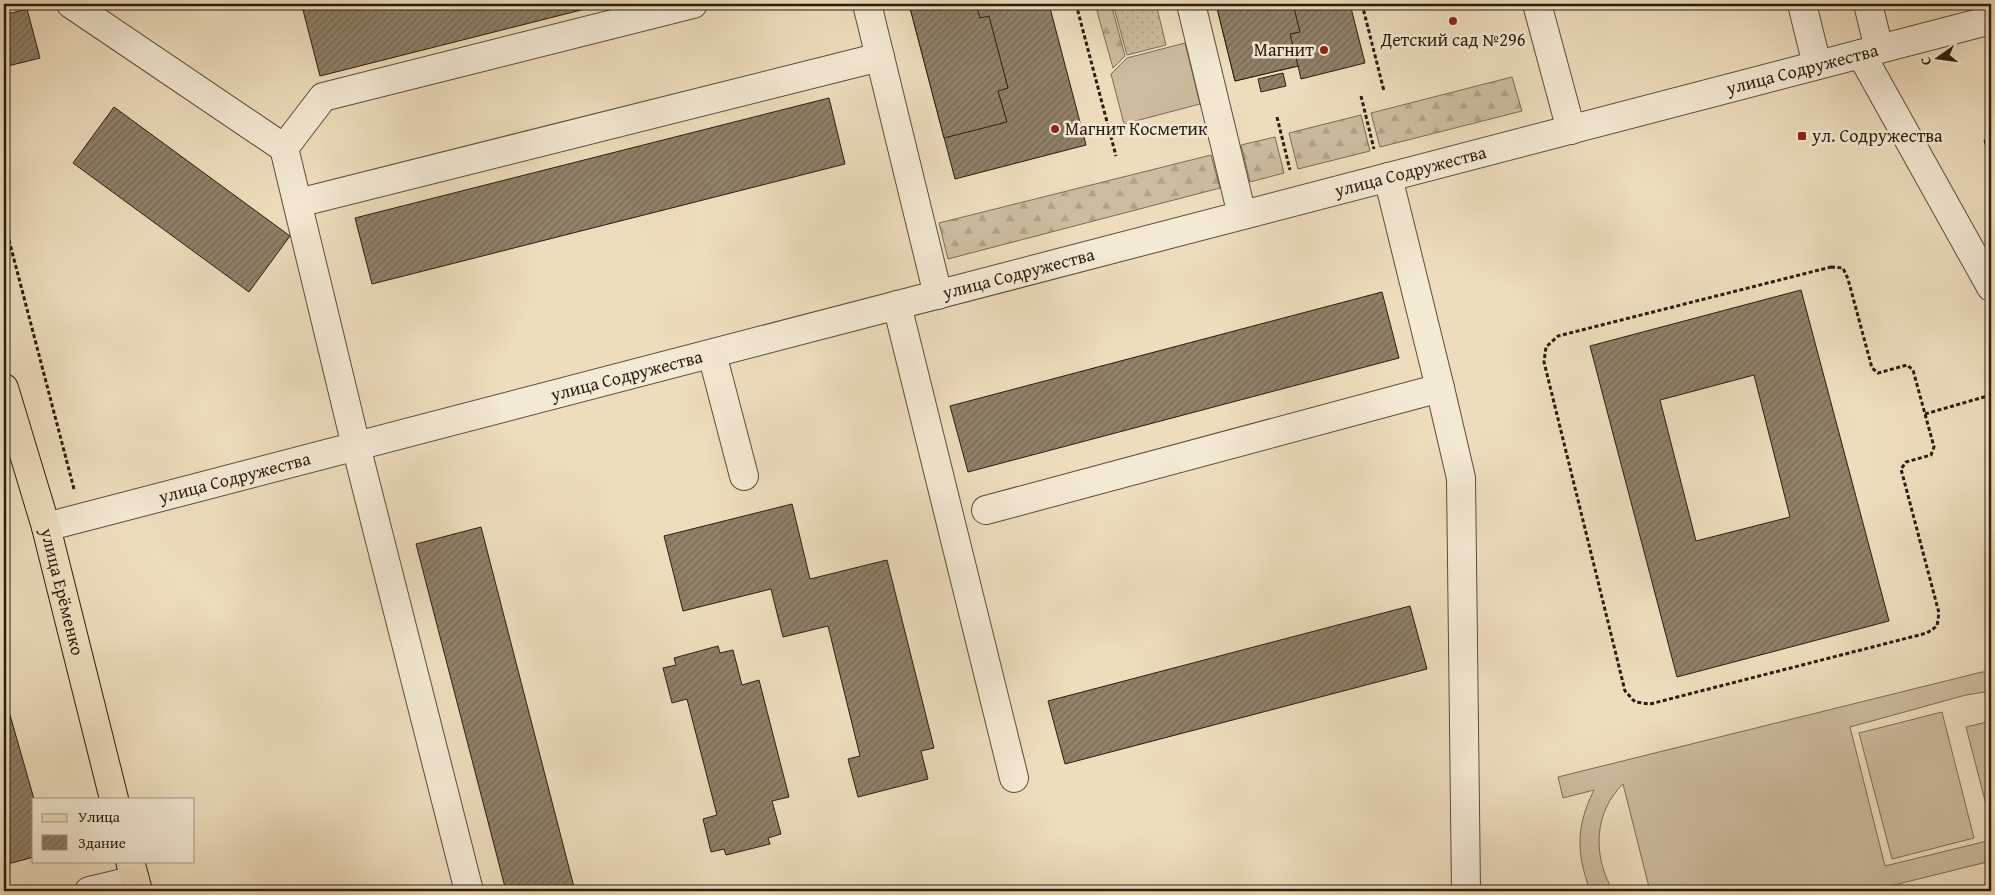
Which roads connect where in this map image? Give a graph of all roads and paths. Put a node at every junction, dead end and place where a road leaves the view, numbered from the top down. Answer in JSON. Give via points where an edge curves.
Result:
{"nodes":[{"id":1,"x":71,"y":4,"type":"edge"},
{"id":2,"x":693,"y":4,"type":"edge"},
{"id":3,"x":867,"y":4,"type":"edge"},
{"id":4,"x":1076,"y":4,"type":"edge"},
{"id":5,"x":1191,"y":4,"type":"edge"},
{"id":6,"x":1362,"y":4,"type":"edge"},
{"id":7,"x":1537,"y":4,"type":"edge"},
{"id":8,"x":1802,"y":4,"type":"edge"},
{"id":9,"x":1868,"y":4,"type":"edge"},
{"id":10,"x":1991,"y":20,"type":"edge"},
{"id":11,"x":1870,"y":52,"type":"junction"},
{"id":12,"x":880,"y":57,"type":"junction"},
{"id":13,"x":1818,"y":65,"type":"junction"},
{"id":14,"x":1384,"y":91,"type":"dead end"},
{"id":15,"x":1361,"y":96,"type":"dead end"},
{"id":16,"x":1277,"y":117,"type":"dead end"},
{"id":17,"x":1571,"y":130,"type":"junction"},
{"id":18,"x":284,"y":148,"type":"junction"},
{"id":19,"x":1116,"y":156,"type":"dead end"},
{"id":20,"x":1385,"y":178,"type":"junction"},
{"id":21,"x":1298,"y":201,"type":"junction"},
{"id":22,"x":298,"y":203,"type":"junction"},
{"id":23,"x":1242,"y":215,"type":"junction"},
{"id":24,"x":4,"y":221,"type":"edge"},
{"id":25,"x":1987,"y":271,"type":"edge"},
{"id":26,"x":938,"y":295,"type":"junction"},
{"id":27,"x":897,"y":305,"type":"junction"},
{"id":28,"x":712,"y":354,"type":"junction"},
{"id":29,"x":4,"y":388,"type":"edge"},
{"id":30,"x":1440,"y":388,"type":"junction"},
{"id":31,"x":1991,"y":395,"type":"edge"},
{"id":32,"x":1925,"y":414,"type":"junction"},
{"id":33,"x":11,"y":438,"type":"edge"},
{"id":34,"x":356,"y":446,"type":"junction"},
{"id":35,"x":744,"y":476,"type":"dead end"},
{"id":36,"x":986,"y":510,"type":"dead end"},
{"id":37,"x":82,"y":518,"type":"junction"},
{"id":38,"x":46,"y":527,"type":"junction"},
{"id":39,"x":1014,"y":778,"type":"dead end"},
{"id":40,"x":114,"y":798,"type":"edge"},
{"id":41,"x":134,"y":878,"type":"edge"},
{"id":42,"x":89,"y":891,"type":"edge"},
{"id":43,"x":469,"y":891,"type":"edge"},
{"id":44,"x":1466,"y":891,"type":"edge"}],
"edges":[{"from":1,"to":18,"type":"street"},
{"from":2,"to":18,"type":"street","via":[[323,96]]},
{"from":3,"to":12,"type":"street"},
{"from":4,"to":19,"type":"path"},
{"from":5,"to":23,"type":"street"},
{"from":6,"to":14,"type":"path"},
{"from":7,"to":17,"type":"street"},
{"from":8,"to":13,"type":"street"},
{"from":9,"to":11,"type":"street"},
{"from":10,"to":11,"type":"street","name":"улица Содружества"},
{"from":11,"to":13,"type":"street","name":"улица Содружества"},
{"from":11,"to":25,"type":"street"},
{"from":12,"to":22,"type":"street"},
{"from":12,"to":26,"type":"street"},
{"from":13,"to":17,"type":"street","name":"улица Содружества"},
{"from":15,"to":20,"type":"path"},
{"from":16,"to":21,"type":"path"},
{"from":17,"to":20,"type":"street","name":"улица Содружества"},
{"from":18,"to":22,"type":"street"},
{"from":20,"to":21,"type":"street","name":"улица Содружества"},
{"from":20,"to":30,"type":"street"},
{"from":21,"to":23,"type":"street","name":"улица Содружества"},
{"from":22,"to":34,"type":"street"},
{"from":23,"to":26,"type":"street","name":"улица Содружества"},
{"from":24,"to":37,"type":"path"},
{"from":26,"to":27,"type":"street","name":"улица Содружества"},
{"from":27,"to":28,"type":"street","name":"улица Содружества"},
{"from":27,"to":39,"type":"street"},
{"from":28,"to":34,"type":"street","name":"улица Содружества"},
{"from":28,"to":35,"type":"street"},
{"from":29,"to":33,"type":"main road","name":"улица Ерёменко"},
{"from":30,"to":36,"type":"street"},
{"from":30,"to":44,"type":"street","via":[[1460,478]]},
{"from":31,"to":32,"type":"path"},
{"from":32,"to":32,"type":"path","via":[[1934,448],[1932,455],[1906,462],[1901,468],[1939,613],[1937,626],[1927,633],[1650,704],[1635,702],[1625,691],[1544,362],[1546,347],[1558,336],[1831,266],[1843,268],[1872,368],[1878,373],[1907,366],[1913,370]]},
{"from":33,"to":38,"type":"main road","name":"улица Ерёменко"},
{"from":34,"to":37,"type":"street","name":"улица Содружества"},
{"from":34,"to":43,"type":"street"},
{"from":37,"to":38,"type":"street","name":"улица Содружества"},
{"from":38,"to":40,"type":"main road","name":"улица Ерёменко"},
{"from":41,"to":42,"type":"street"}]}
